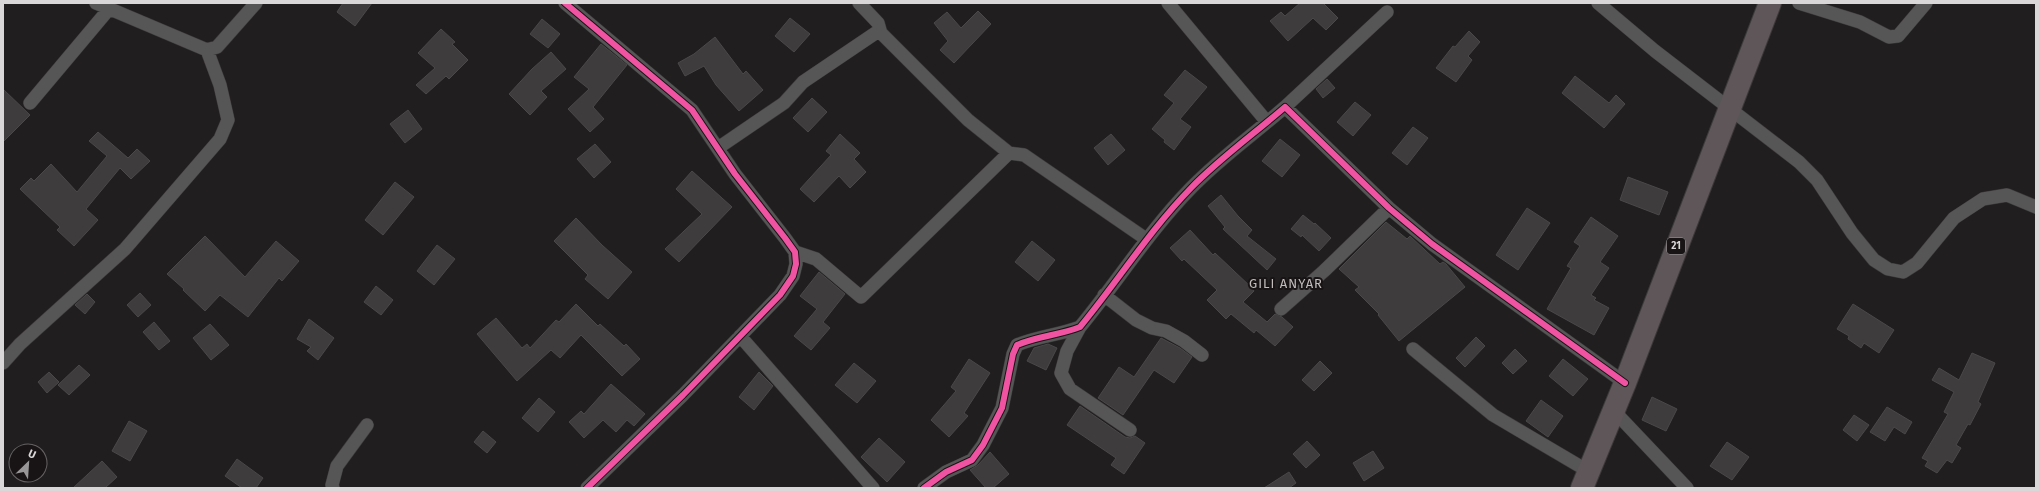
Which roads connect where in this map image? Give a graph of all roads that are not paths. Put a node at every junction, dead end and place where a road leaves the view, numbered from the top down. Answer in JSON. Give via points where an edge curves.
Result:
{"nodes":[{"id":1,"x":96,"y":3,"type":"edge"},
{"id":2,"x":256,"y":3,"type":"edge"},
{"id":3,"x":564,"y":3,"type":"edge"},
{"id":4,"x":859,"y":3,"type":"edge"},
{"id":5,"x":1168,"y":3,"type":"edge"},
{"id":6,"x":1598,"y":3,"type":"edge"},
{"id":7,"x":1770,"y":3,"type":"edge"},
{"id":8,"x":1799,"y":3,"type":"edge"},
{"id":9,"x":1926,"y":3,"type":"edge"},
{"id":10,"x":109,"y":9,"type":"junction"},
{"id":11,"x":1387,"y":12,"type":"dead end"},
{"id":12,"x":879,"y":31,"type":"junction"},
{"id":13,"x":207,"y":50,"type":"junction"},
{"id":14,"x":30,"y":103,"type":"dead end"},
{"id":15,"x":1285,"y":107,"type":"junction"},
{"id":16,"x":1730,"y":109,"type":"junction"},
{"id":17,"x":1267,"y":122,"type":"junction"},
{"id":18,"x":718,"y":148,"type":"junction"},
{"id":19,"x":1009,"y":153,"type":"junction"},
{"id":20,"x":2036,"y":207,"type":"edge"},
{"id":21,"x":1389,"y":208,"type":"junction"},
{"id":22,"x":1146,"y":238,"type":"junction"},
{"id":23,"x":795,"y":252,"type":"junction"},
{"id":24,"x":1104,"y":295,"type":"junction"},
{"id":25,"x":1281,"y":309,"type":"dead end"},
{"id":26,"x":1080,"y":327,"type":"junction"},
{"id":27,"x":740,"y":336,"type":"junction"},
{"id":28,"x":1413,"y":349,"type":"dead end"},
{"id":29,"x":1202,"y":355,"type":"dead end"},
{"id":30,"x":3,"y":363,"type":"edge"},
{"id":31,"x":1625,"y":383,"type":"junction"},
{"id":32,"x":1614,"y":411,"type":"junction"},
{"id":33,"x":367,"y":425,"type":"dead end"},
{"id":34,"x":1130,"y":430,"type":"dead end"},
{"id":35,"x":1585,"y":480,"type":"edge"},
{"id":36,"x":333,"y":488,"type":"edge"},
{"id":37,"x":587,"y":488,"type":"edge"},
{"id":38,"x":873,"y":488,"type":"edge"},
{"id":39,"x":924,"y":488,"type":"edge"},
{"id":40,"x":1686,"y":488,"type":"edge"}],
"edges":[{"from":1,"to":10,"type":"street"},
{"from":2,"to":13,"type":"street","via":[[217,47]]},
{"from":3,"to":18,"type":"street","via":[[692,110]]},
{"from":4,"to":12,"type":"street","via":[[878,22]]},
{"from":5,"to":17,"type":"street"},
{"from":6,"to":16,"type":"street"},
{"from":7,"to":16,"type":"highway","number":"21"},
{"from":8,"to":9,"type":"street","via":[[1855,21],[1889,37],[1898,36]]},
{"from":10,"to":13,"type":"street"},
{"from":10,"to":14,"type":"street"},
{"from":11,"to":15,"type":"street"},
{"from":12,"to":18,"type":"street","via":[[803,82],[784,103]]},
{"from":12,"to":19,"type":"street","via":[[968,120]]},
{"from":13,"to":30,"type":"street","via":[[220,85],[228,120],[220,140],[125,249],[20,344]]},
{"from":15,"to":17,"type":"street"},
{"from":15,"to":21,"type":"street"},
{"from":16,"to":20,"type":"street","via":[[1800,162],[1817,180],[1852,233],[1874,260],[1888,269],[1903,272],[1918,263],[1954,218],[1983,200],[2007,195]]},
{"from":16,"to":31,"type":"highway","number":"21"},
{"from":17,"to":22,"type":"street","via":[[1191,188]]},
{"from":18,"to":23,"type":"street"},
{"from":19,"to":22,"type":"street","via":[[1024,155]]},
{"from":19,"to":23,"type":"street","via":[[862,297],[816,259]]},
{"from":21,"to":25,"type":"street"},
{"from":21,"to":31,"type":"street","via":[[1446,255]]},
{"from":22,"to":24,"type":"street"},
{"from":23,"to":27,"type":"street","via":[[793,276],[780,294]]},
{"from":24,"to":26,"type":"street"},
{"from":24,"to":29,"type":"street","via":[[1136,320],[1152,328],[1166,331]]},
{"from":26,"to":34,"type":"street","via":[[1067,351],[1061,373],[1070,389]]},
{"from":26,"to":39,"type":"street","via":[[1044,335],[1017,345],[1002,408],[983,445],[972,460],[946,472]]},
{"from":27,"to":37,"type":"street"},
{"from":27,"to":38,"type":"street"},
{"from":28,"to":35,"type":"street","via":[[1493,415]]},
{"from":31,"to":32,"type":"highway","number":"21"},
{"from":32,"to":35,"type":"highway","number":"21"},
{"from":32,"to":40,"type":"street"},
{"from":33,"to":36,"type":"street","via":[[336,466]]}]}
